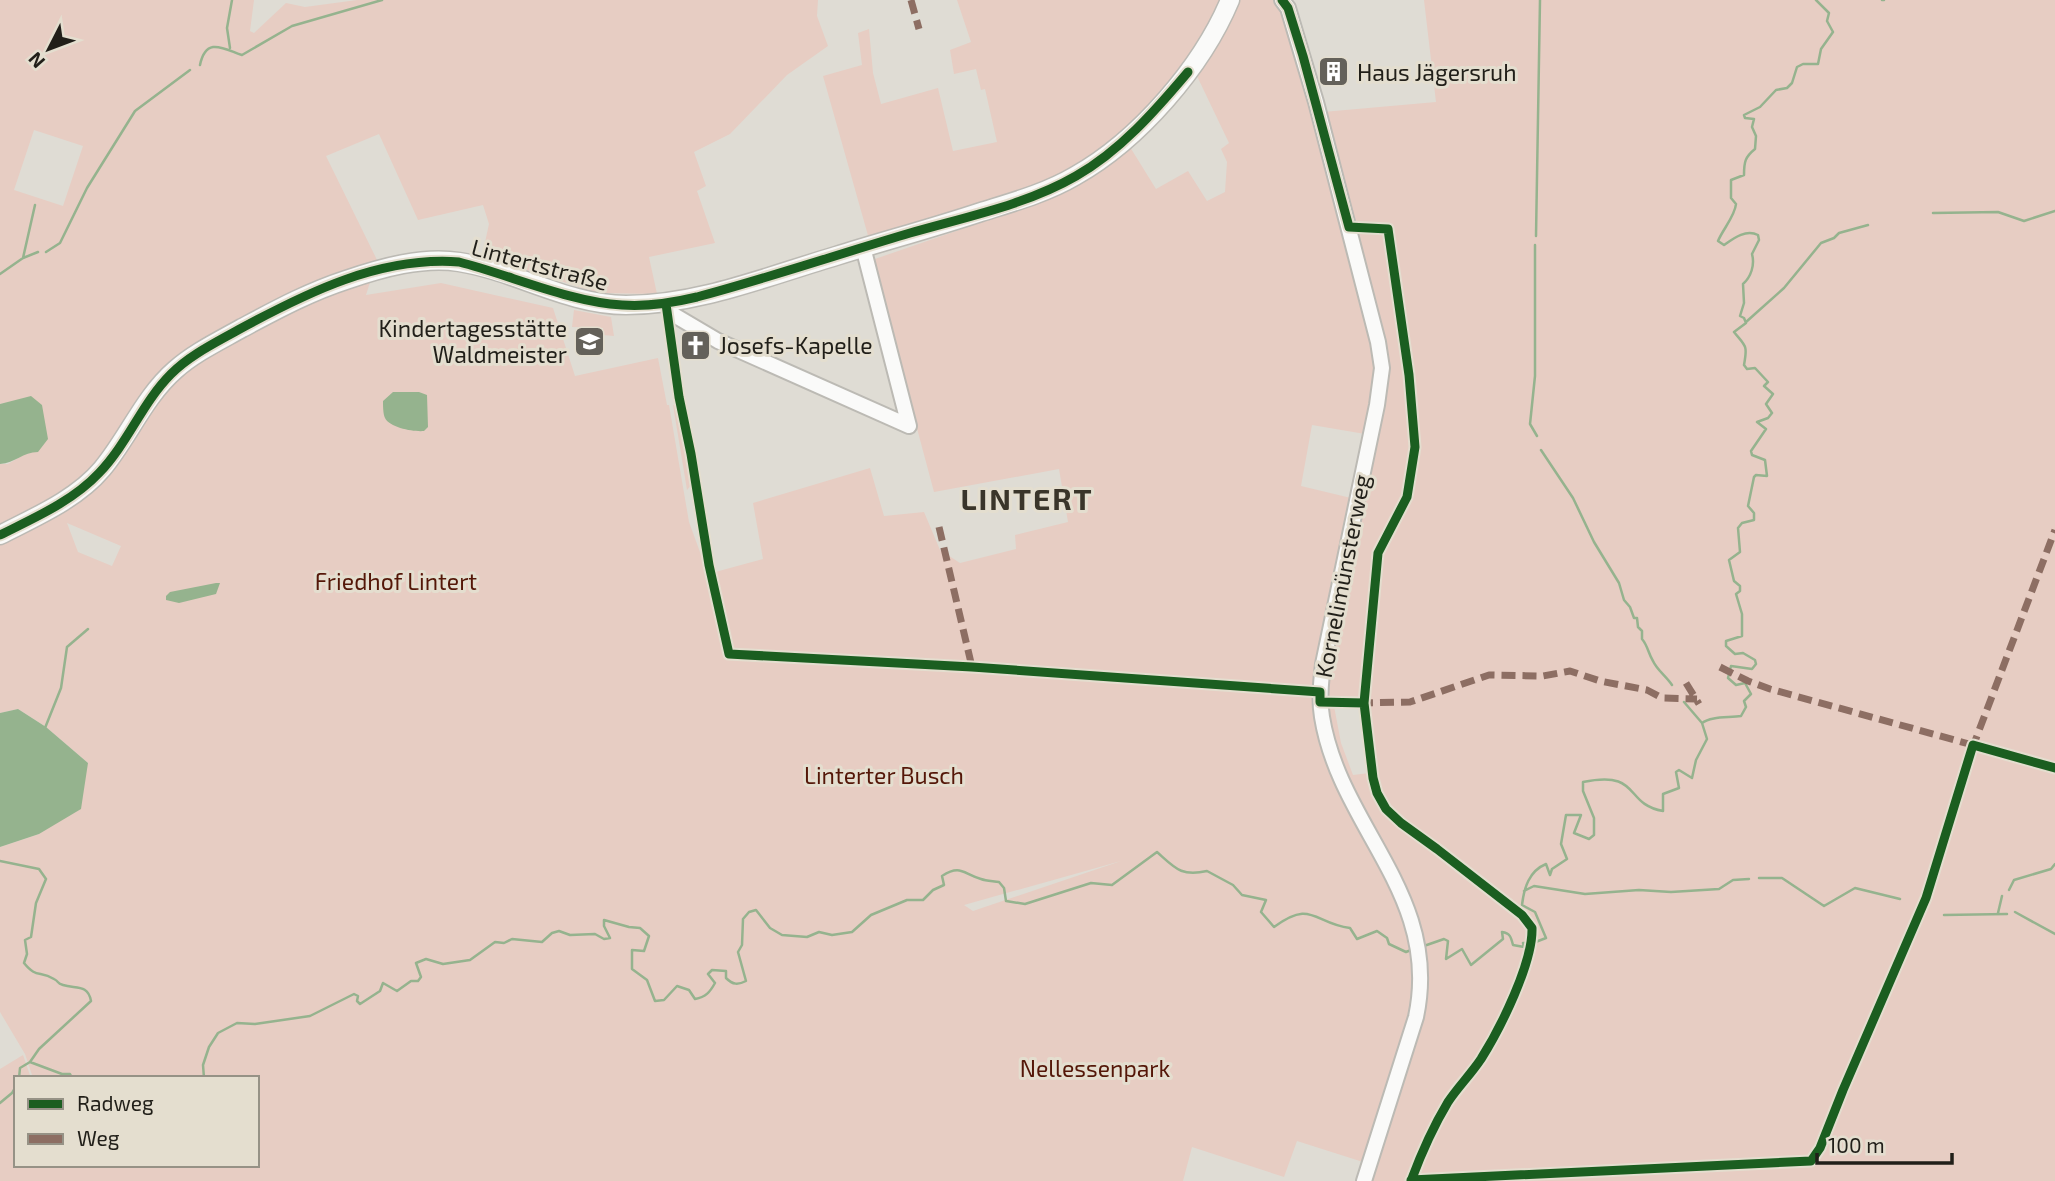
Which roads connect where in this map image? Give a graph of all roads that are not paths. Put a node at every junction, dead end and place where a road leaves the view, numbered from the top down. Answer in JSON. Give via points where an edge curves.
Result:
{"nodes":[{"id":1,"x":1230,"y":0,"type":"edge"},
{"id":2,"x":1282,"y":0,"type":"edge"},
{"id":3,"x":863,"y":247,"type":"junction"},
{"id":4,"x":666,"y":304,"type":"junction"},
{"id":5,"x":0,"y":535,"type":"edge"},
{"id":6,"x":1364,"y":1181,"type":"edge"}],
"edges":[{"from":1,"to":3,"type":"main road","name":"Lintertstraße","via":[[1188,72],[1145,121],[1092,165],[1014,202]]},
{"from":2,"to":6,"type":"street","name":"Kornelimünsterweg","via":[[1319,115],[1382,368],[1320,692],[1328,746],[1402,895],[1417,936],[1421,965],[1413,1029]]},
{"from":3,"to":4,"type":"main road","name":"Lintertstraße"},
{"from":3,"to":4,"type":"street","via":[[909,426],[718,341],[674,315]]},
{"from":4,"to":5,"type":"main road","name":"Lintertstraße","via":[[621,305],[578,298],[459,262],[416,262],[345,280],[286,304],[194,355],[160,386],[99,473],[78,491]]}]}
